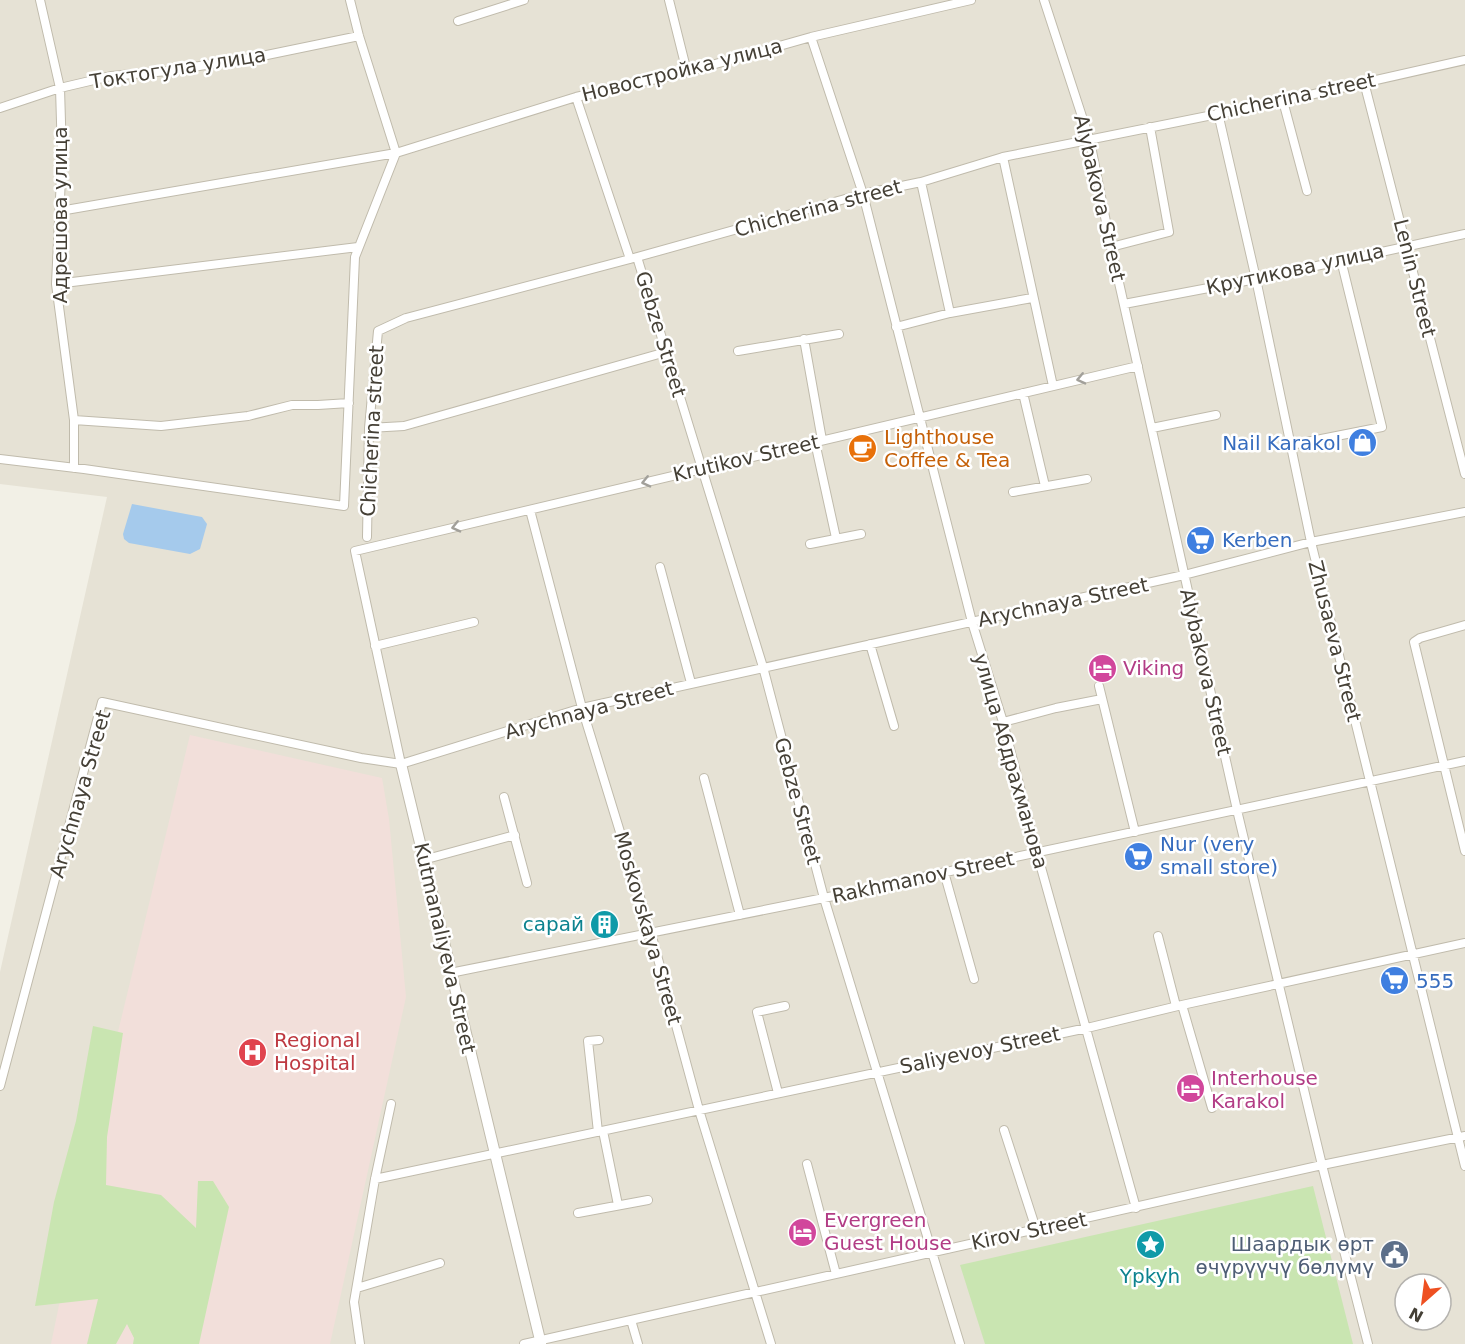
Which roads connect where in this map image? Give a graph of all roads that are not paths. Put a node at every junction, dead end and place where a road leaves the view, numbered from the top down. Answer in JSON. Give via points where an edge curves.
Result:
{"nodes":[{"id":1,"x":40,"y":0,"type":"edge"},
{"id":2,"x":350,"y":0,"type":"edge"},
{"id":3,"x":524,"y":0,"type":"edge"},
{"id":4,"x":669,"y":0,"type":"edge"},
{"id":5,"x":971,"y":0,"type":"edge"},
{"id":6,"x":1044,"y":0,"type":"edge"},
{"id":7,"x":458,"y":21,"type":"dead end"},
{"id":8,"x":359,"y":36,"type":"junction"},
{"id":9,"x":811,"y":37,"type":"junction"},
{"id":10,"x":1465,"y":60,"type":"edge"},
{"id":11,"x":687,"y":72,"type":"junction"},
{"id":12,"x":1364,"y":82,"type":"junction"},
{"id":13,"x":60,"y":88,"type":"junction"},
{"id":14,"x":576,"y":97,"type":"junction"},
{"id":15,"x":1283,"y":100,"type":"junction"},
{"id":16,"x":0,"y":108,"type":"edge"},
{"id":17,"x":1218,"y":113,"type":"junction"},
{"id":18,"x":1150,"y":128,"type":"junction"},
{"id":19,"x":1090,"y":141,"type":"junction"},
{"id":20,"x":396,"y":153,"type":"junction"},
{"id":21,"x":1003,"y":157,"type":"junction"},
{"id":22,"x":921,"y":182,"type":"junction"},
{"id":23,"x":1307,"y":191,"type":"dead end"},
{"id":24,"x":862,"y":194,"type":"junction"},
{"id":25,"x":60,"y":211,"type":"junction"},
{"id":26,"x":1465,"y":234,"type":"edge"},
{"id":27,"x":1407,"y":245,"type":"junction"},
{"id":28,"x":358,"y":247,"type":"junction"},
{"id":29,"x":1111,"y":247,"type":"junction"},
{"id":30,"x":633,"y":258,"type":"junction"},
{"id":31,"x":1341,"y":260,"type":"junction"},
{"id":32,"x":1256,"y":279,"type":"junction"},
{"id":33,"x":56,"y":284,"type":"junction"},
{"id":34,"x":1032,"y":298,"type":"junction"},
{"id":35,"x":1124,"y":304,"type":"junction"},
{"id":36,"x":950,"y":313,"type":"junction"},
{"id":37,"x":896,"y":327,"type":"junction"},
{"id":38,"x":839,"y":334,"type":"dead end"},
{"id":39,"x":804,"y":339,"type":"junction"},
{"id":40,"x":738,"y":351,"type":"dead end"},
{"id":41,"x":666,"y":352,"type":"junction"},
{"id":42,"x":1138,"y":366,"type":"junction"},
{"id":43,"x":1053,"y":386,"type":"junction"},
{"id":44,"x":1023,"y":393,"type":"junction"},
{"id":45,"x":349,"y":403,"type":"junction"},
{"id":46,"x":1216,"y":415,"type":"dead end"},
{"id":47,"x":919,"y":418,"type":"junction"},
{"id":48,"x":75,"y":420,"type":"junction"},
{"id":49,"x":369,"y":428,"type":"junction"},
{"id":50,"x":1152,"y":428,"type":"junction"},
{"id":51,"x":819,"y":441,"type":"junction"},
{"id":52,"x":1291,"y":445,"type":"junction"},
{"id":53,"x":0,"y":459,"type":"edge"},
{"id":54,"x":74,"y":468,"type":"junction"},
{"id":55,"x":703,"y":469,"type":"junction"},
{"id":56,"x":1465,"y":474,"type":"edge"},
{"id":57,"x":1087,"y":479,"type":"dead end"},
{"id":58,"x":1045,"y":486,"type":"junction"},
{"id":59,"x":1012,"y":492,"type":"dead end"},
{"id":60,"x":530,"y":510,"type":"junction"},
{"id":61,"x":1465,"y":512,"type":"edge"},
{"id":62,"x":861,"y":534,"type":"dead end"},
{"id":63,"x":367,"y":537,"type":"dead end"},
{"id":64,"x":836,"y":538,"type":"junction"},
{"id":65,"x":1311,"y":542,"type":"junction"},
{"id":66,"x":810,"y":544,"type":"dead end"},
{"id":67,"x":355,"y":551,"type":"joint"},
{"id":68,"x":660,"y":567,"type":"dead end"},
{"id":69,"x":1184,"y":575,"type":"junction"},
{"id":70,"x":474,"y":622,"type":"dead end"},
{"id":71,"x":972,"y":622,"type":"junction"},
{"id":72,"x":1465,"y":625,"type":"edge"},
{"id":73,"x":870,"y":644,"type":"junction"},
{"id":74,"x":375,"y":646,"type":"junction"},
{"id":75,"x":763,"y":667,"type":"junction"},
{"id":76,"x":691,"y":683,"type":"junction"},
{"id":77,"x":1099,"y":686,"type":"dead end"},
{"id":78,"x":1102,"y":699,"type":"junction"},
{"id":79,"x":582,"y":708,"type":"junction"},
{"id":80,"x":1003,"y":722,"type":"junction"},
{"id":81,"x":894,"y":726,"type":"dead end"},
{"id":82,"x":1465,"y":761,"type":"edge"},
{"id":83,"x":401,"y":764,"type":"junction"},
{"id":84,"x":1444,"y":766,"type":"junction"},
{"id":85,"x":704,"y":778,"type":"dead end"},
{"id":86,"x":1370,"y":782,"type":"junction"},
{"id":87,"x":504,"y":797,"type":"dead end"},
{"id":88,"x":1237,"y":810,"type":"junction"},
{"id":89,"x":1135,"y":832,"type":"junction"},
{"id":90,"x":514,"y":835,"type":"junction"},
{"id":91,"x":1465,"y":851,"type":"edge"},
{"id":92,"x":1037,"y":853,"type":"junction"},
{"id":93,"x":423,"y":860,"type":"junction"},
{"id":94,"x":944,"y":872,"type":"junction"},
{"id":95,"x":527,"y":883,"type":"dead end"},
{"id":96,"x":824,"y":898,"type":"junction"},
{"id":97,"x":740,"y":915,"type":"junction"},
{"id":98,"x":651,"y":933,"type":"junction"},
{"id":99,"x":1158,"y":936,"type":"dead end"},
{"id":100,"x":1465,"y":943,"type":"edge"},
{"id":101,"x":1412,"y":954,"type":"junction"},
{"id":102,"x":450,"y":973,"type":"junction"},
{"id":103,"x":974,"y":979,"type":"dead end"},
{"id":104,"x":1279,"y":984,"type":"junction"},
{"id":105,"x":1179,"y":1005,"type":"junction"},
{"id":106,"x":785,"y":1006,"type":"dead end"},
{"id":107,"x":1087,"y":1028,"type":"junction"},
{"id":108,"x":599,"y":1040,"type":"dead end"},
{"id":109,"x":876,"y":1071,"type":"junction"},
{"id":110,"x":0,"y":1086,"type":"edge"},
{"id":111,"x":778,"y":1093,"type":"junction"},
{"id":112,"x":391,"y":1104,"type":"dead end"},
{"id":113,"x":1212,"y":1108,"type":"dead end"},
{"id":114,"x":699,"y":1110,"type":"junction"},
{"id":115,"x":1004,"y":1130,"type":"dead end"},
{"id":116,"x":600,"y":1131,"type":"junction"},
{"id":117,"x":1461,"y":1137,"type":"edge"},
{"id":118,"x":494,"y":1155,"type":"junction"},
{"id":119,"x":807,"y":1164,"type":"dead end"},
{"id":120,"x":1322,"y":1165,"type":"junction"},
{"id":121,"x":1465,"y":1166,"type":"edge"},
{"id":122,"x":375,"y":1179,"type":"junction"},
{"id":123,"x":648,"y":1200,"type":"dead end"},
{"id":124,"x":618,"y":1205,"type":"junction"},
{"id":125,"x":1136,"y":1208,"type":"junction"},
{"id":126,"x":578,"y":1213,"type":"dead end"},
{"id":127,"x":1036,"y":1229,"type":"junction"},
{"id":128,"x":931,"y":1253,"type":"junction"},
{"id":129,"x":440,"y":1263,"type":"dead end"},
{"id":130,"x":836,"y":1274,"type":"junction"},
{"id":131,"x":357,"y":1288,"type":"junction"},
{"id":132,"x":756,"y":1292,"type":"junction"},
{"id":133,"x":631,"y":1320,"type":"junction"},
{"id":134,"x":541,"y":1342,"type":"edge"},
{"id":135,"x":360,"y":1344,"type":"edge"},
{"id":136,"x":524,"y":1344,"type":"edge"},
{"id":137,"x":638,"y":1344,"type":"edge"},
{"id":138,"x":771,"y":1344,"type":"edge"},
{"id":139,"x":960,"y":1344,"type":"edge"},
{"id":140,"x":1368,"y":1344,"type":"edge"}],
"edges":[{"from":1,"to":13,"type":"street","name":"Адрешова улица"},
{"from":2,"to":8,"type":"street"},
{"from":3,"to":7,"type":"street"},
{"from":4,"to":11,"type":"street"},
{"from":5,"to":9,"type":"street","name":"Новостройка улица"},
{"from":6,"to":19,"type":"street","name":"Alybakova Street"},
{"from":8,"to":13,"type":"street","name":"Токтогула улица","via":[[262,56],[111,76]]},
{"from":8,"to":20,"type":"street"},
{"from":9,"to":11,"type":"street","name":"Новостройка улица"},
{"from":9,"to":24,"type":"street","name":"улица Абдрахманова"},
{"from":10,"to":12,"type":"street","name":"Chicherina street"},
{"from":11,"to":14,"type":"street","name":"Новостройка улица"},
{"from":12,"to":15,"type":"street","name":"Chicherina street"},
{"from":12,"to":27,"type":"street","name":"Lenin Street"},
{"from":13,"to":16,"type":"street","name":"Токтогула улица"},
{"from":13,"to":25,"type":"street","name":"Адрешова улица"},
{"from":14,"to":20,"type":"street","name":"Новостройка улица"},
{"from":14,"to":30,"type":"street","name":"Gebze Street"},
{"from":15,"to":17,"type":"street","name":"Chicherina street"},
{"from":15,"to":23,"type":"street"},
{"from":17,"to":18,"type":"street","name":"Chicherina street"},
{"from":17,"to":32,"type":"street","name":"Zhusaeva Street"},
{"from":18,"to":19,"type":"street","name":"Chicherina street"},
{"from":18,"to":29,"type":"street","via":[[1169,232]]},
{"from":19,"to":21,"type":"street","name":"Chicherina street"},
{"from":19,"to":29,"type":"street","name":"Alybakova Street"},
{"from":20,"to":25,"type":"street","name":"Новостройка улица"},
{"from":20,"to":28,"type":"street"},
{"from":21,"to":22,"type":"street","name":"Chicherina street"},
{"from":21,"to":34,"type":"street"},
{"from":22,"to":24,"type":"street","name":"Chicherina street"},
{"from":22,"to":36,"type":"street"},
{"from":24,"to":30,"type":"street","name":"Chicherina street"},
{"from":24,"to":37,"type":"street","name":"улица Абдрахманова"},
{"from":25,"to":33,"type":"street","name":"Адрешова улица"},
{"from":26,"to":27,"type":"street","name":"Крутикова улица"},
{"from":27,"to":31,"type":"street","name":"Крутикова улица"},
{"from":27,"to":56,"type":"street","name":"Lenin Street"},
{"from":28,"to":33,"type":"street"},
{"from":28,"to":45,"type":"street"},
{"from":29,"to":35,"type":"street","name":"Alybakova Street"},
{"from":30,"to":41,"type":"street","name":"Gebze Street"},
{"from":30,"to":49,"type":"street","name":"Chicherina street","via":[[406,318],[378,331]]},
{"from":31,"to":32,"type":"street","name":"Крутикова улица"},
{"from":31,"to":52,"type":"street","via":[[1382,427]]},
{"from":32,"to":35,"type":"street","name":"Крутикова улица"},
{"from":32,"to":52,"type":"street","name":"Zhusaeva Street"},
{"from":33,"to":48,"type":"street","name":"Адрешова улица"},
{"from":34,"to":36,"type":"street"},
{"from":34,"to":43,"type":"street"},
{"from":35,"to":42,"type":"street","name":"Alybakova Street"},
{"from":36,"to":37,"type":"street"},
{"from":37,"to":47,"type":"street","name":"улица Абдрахманова"},
{"from":38,"to":39,"type":"street"},
{"from":39,"to":40,"type":"street"},
{"from":39,"to":51,"type":"street"},
{"from":41,"to":49,"type":"street","via":[[414,424]]},
{"from":41,"to":55,"type":"street","name":"Gebze Street"},
{"from":42,"to":43,"type":"street","name":"Krutikov Street","one_way":true},
{"from":42,"to":50,"type":"street","name":"Alybakova Street"},
{"from":43,"to":44,"type":"street","name":"Krutikov Street"},
{"from":44,"to":47,"type":"street","name":"Krutikov Street"},
{"from":44,"to":58,"type":"street"},
{"from":45,"to":48,"type":"street","via":[[292,405],[248,416],[161,426]]},
{"from":45,"to":54,"type":"street","via":[[344,506]]},
{"from":46,"to":50,"type":"street"},
{"from":47,"to":51,"type":"street","name":"Krutikov Street"},
{"from":47,"to":71,"type":"street","name":"улица Абдрахманова"},
{"from":48,"to":54,"type":"street","name":"Адрешова улица"},
{"from":49,"to":63,"type":"street","name":"Chicherina street"},
{"from":50,"to":69,"type":"street","name":"Alybakova Street"},
{"from":51,"to":55,"type":"street","name":"Krutikov Street"},
{"from":51,"to":64,"type":"street"},
{"from":52,"to":65,"type":"street","name":"Zhusaeva Street"},
{"from":53,"to":54,"type":"street"},
{"from":55,"to":60,"type":"street","name":"Krutikov Street","one_way":true},
{"from":55,"to":75,"type":"street","name":"Gebze Street"},
{"from":57,"to":58,"type":"street"},
{"from":58,"to":59,"type":"street"},
{"from":60,"to":67,"type":"street","name":"Krutikov Street","one_way":true},
{"from":60,"to":79,"type":"street","name":"Moskovskaya Street"},
{"from":61,"to":65,"type":"street","name":"Arychnaya Street"},
{"from":62,"to":64,"type":"street"},
{"from":64,"to":66,"type":"street"},
{"from":65,"to":69,"type":"street","name":"Arychnaya Street"},
{"from":65,"to":86,"type":"street","name":"Zhusaeva Street"},
{"from":67,"to":74,"type":"street","name":"Kutmanaliyeva Street"},
{"from":68,"to":76,"type":"street"},
{"from":69,"to":71,"type":"street","name":"Arychnaya Street"},
{"from":69,"to":88,"type":"street","name":"Alybakova Street"},
{"from":70,"to":74,"type":"street"},
{"from":71,"to":73,"type":"street","name":"Arychnaya Street"},
{"from":71,"to":80,"type":"street","name":"улица Абдрахманова"},
{"from":72,"to":84,"type":"street","via":[[1414,642]]},
{"from":73,"to":75,"type":"street","name":"Arychnaya Street"},
{"from":73,"to":81,"type":"street"},
{"from":74,"to":83,"type":"street","name":"Kutmanaliyeva Street"},
{"from":75,"to":76,"type":"street","name":"Arychnaya Street"},
{"from":75,"to":96,"type":"street","name":"Gebze Street"},
{"from":76,"to":79,"type":"street","name":"Arychnaya Street"},
{"from":77,"to":78,"type":"street"},
{"from":78,"to":80,"type":"street"},
{"from":78,"to":89,"type":"street"},
{"from":79,"to":83,"type":"street","name":"Arychnaya Street"},
{"from":79,"to":98,"type":"street","name":"Moskovskaya Street"},
{"from":80,"to":92,"type":"street","name":"улица Абдрахманова"},
{"from":82,"to":84,"type":"street","name":"Rakhmanov Street"},
{"from":83,"to":93,"type":"street","name":"Kutmanaliyeva Street"},
{"from":83,"to":110,"type":"street","name":"Arychnaya Street","via":[[102,702]]},
{"from":84,"to":86,"type":"street","name":"Rakhmanov Street"},
{"from":84,"to":91,"type":"street"},
{"from":85,"to":97,"type":"street"},
{"from":86,"to":88,"type":"street","name":"Rakhmanov Street"},
{"from":86,"to":101,"type":"street","name":"Zhusaeva Street"},
{"from":87,"to":90,"type":"street"},
{"from":88,"to":89,"type":"street","name":"Rakhmanov Street"},
{"from":88,"to":104,"type":"street","name":"Alybakova Street"},
{"from":89,"to":92,"type":"street","name":"Rakhmanov Street"},
{"from":90,"to":93,"type":"street"},
{"from":90,"to":95,"type":"street"},
{"from":92,"to":94,"type":"street","name":"Rakhmanov Street"},
{"from":92,"to":107,"type":"street","name":"улица Абдрахманова"},
{"from":93,"to":102,"type":"street","name":"Kutmanaliyeva Street"},
{"from":94,"to":96,"type":"street","name":"Rakhmanov Street"},
{"from":94,"to":103,"type":"street"},
{"from":96,"to":97,"type":"street","name":"Rakhmanov Street"},
{"from":96,"to":109,"type":"street","name":"Gebze Street"},
{"from":97,"to":98,"type":"street","name":"Rakhmanov Street"},
{"from":98,"to":102,"type":"street","name":"Rakhmanov Street"},
{"from":98,"to":114,"type":"street","name":"Moskovskaya Street"},
{"from":99,"to":105,"type":"street"},
{"from":100,"to":101,"type":"street","name":"Saliyevoy Street"},
{"from":101,"to":104,"type":"street","name":"Saliyevoy Street"},
{"from":101,"to":117,"type":"street","name":"Zhusaeva Street"},
{"from":102,"to":118,"type":"street","name":"Kutmanaliyeva Street"},
{"from":104,"to":105,"type":"street","name":"Saliyevoy Street"},
{"from":104,"to":120,"type":"street","name":"Alybakova Street"},
{"from":105,"to":107,"type":"street","name":"Saliyevoy Street"},
{"from":105,"to":113,"type":"street"},
{"from":106,"to":111,"type":"street","via":[[757,1012]]},
{"from":107,"to":109,"type":"street","name":"Saliyevoy Street"},
{"from":107,"to":125,"type":"street","name":"улица Абдрахманова"},
{"from":108,"to":116,"type":"street","via":[[588,1041]]},
{"from":109,"to":111,"type":"street","name":"Saliyevoy Street"},
{"from":109,"to":128,"type":"street","name":"Gebze Street"},
{"from":111,"to":114,"type":"street","name":"Saliyevoy Street"},
{"from":112,"to":122,"type":"street"},
{"from":114,"to":116,"type":"street","name":"Saliyevoy Street"},
{"from":114,"to":132,"type":"street","name":"Moskovskaya Street"},
{"from":115,"to":127,"type":"street"},
{"from":116,"to":118,"type":"street","name":"Saliyevoy Street"},
{"from":116,"to":124,"type":"street"},
{"from":117,"to":120,"type":"street","name":"Kirov Street"},
{"from":117,"to":121,"type":"street","name":"Zhusaeva Street"},
{"from":118,"to":122,"type":"street","name":"Saliyevoy Street"},
{"from":118,"to":134,"type":"street","name":"Kutmanaliyeva Street"},
{"from":119,"to":130,"type":"street"},
{"from":120,"to":125,"type":"street","name":"Kirov Street"},
{"from":120,"to":140,"type":"street","name":"Alybakova Street"},
{"from":122,"to":131,"type":"street"},
{"from":123,"to":124,"type":"street"},
{"from":124,"to":126,"type":"street"},
{"from":125,"to":127,"type":"street","name":"Kirov Street"},
{"from":127,"to":128,"type":"street","name":"Kirov Street"},
{"from":128,"to":130,"type":"street","name":"Kirov Street"},
{"from":128,"to":139,"type":"street","name":"Gebze Street"},
{"from":129,"to":131,"type":"street"},
{"from":130,"to":132,"type":"street","name":"Kirov Street"},
{"from":131,"to":135,"type":"street","via":[[354,1312]]},
{"from":132,"to":133,"type":"street","name":"Kirov Street"},
{"from":132,"to":138,"type":"street","name":"Moskovskaya Street"},
{"from":133,"to":134,"type":"street","name":"Kirov Street"},
{"from":133,"to":137,"type":"street"},
{"from":134,"to":136,"type":"street","name":"Kirov Street"}]}
